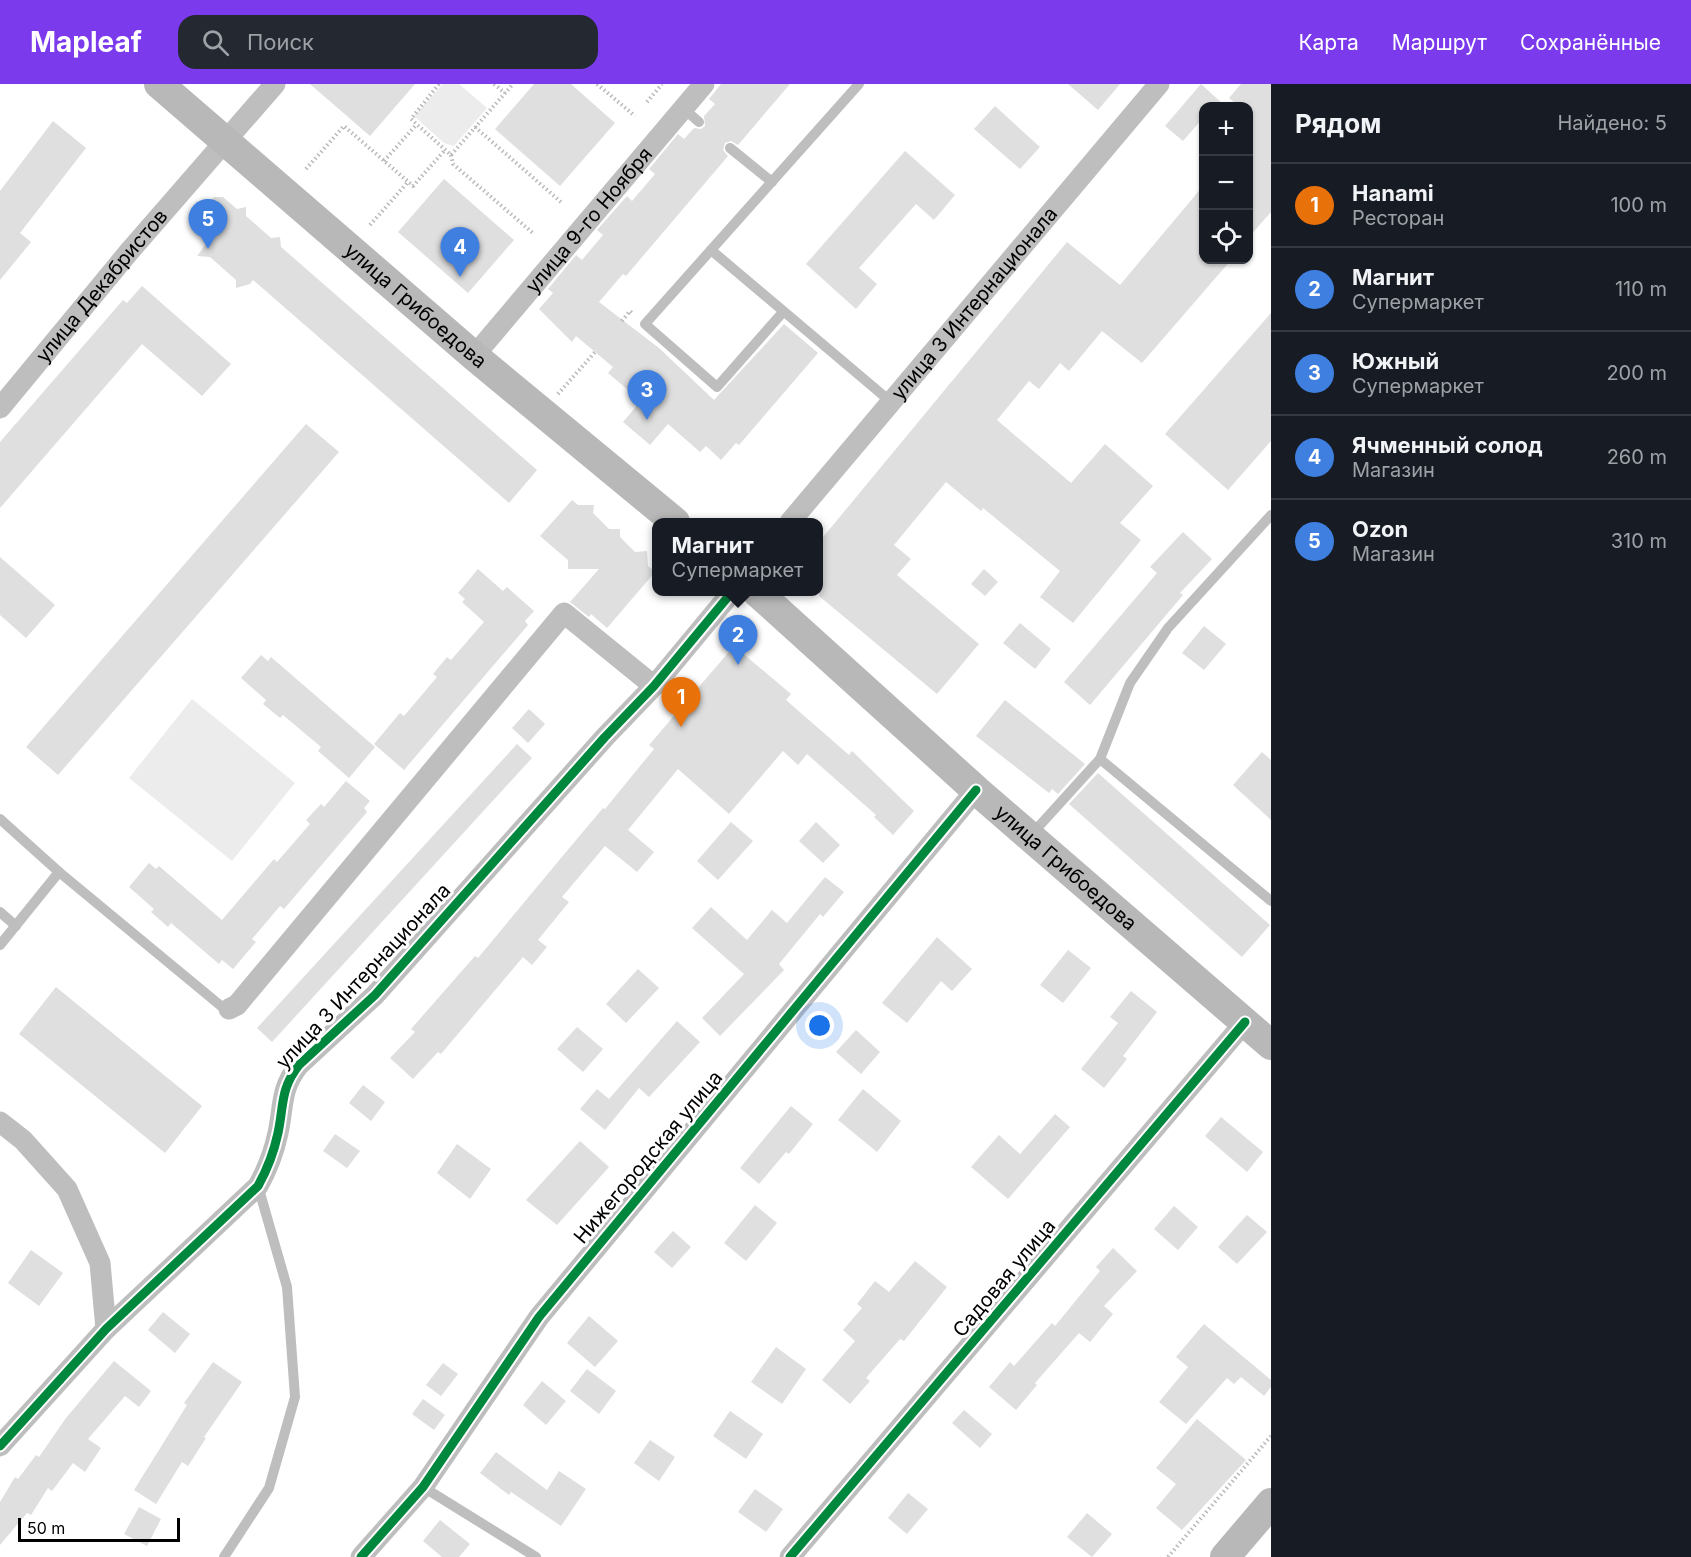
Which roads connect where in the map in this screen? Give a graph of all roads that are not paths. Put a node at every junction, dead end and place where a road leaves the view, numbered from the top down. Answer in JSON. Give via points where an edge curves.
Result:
{"nodes":[{"id":1,"x":159,"y":84,"type":"edge"},
{"id":2,"x":275,"y":84,"type":"edge"},
{"id":3,"x":704,"y":84,"type":"edge"},
{"id":4,"x":859,"y":84,"type":"edge"},
{"id":5,"x":1159,"y":84,"type":"edge"},
{"id":6,"x":224,"y":141,"type":"junction"},
{"id":7,"x":730,"y":148,"type":"dead end"},
{"id":8,"x":772,"y":182,"type":"junction"},
{"id":9,"x":711,"y":250,"type":"junction"},
{"id":10,"x":783,"y":312,"type":"junction"},
{"id":11,"x":474,"y":356,"type":"junction"},
{"id":12,"x":891,"y":402,"type":"junction"},
{"id":13,"x":0,"y":408,"type":"edge"},
{"id":14,"x":1271,"y":515,"type":"edge"},
{"id":15,"x":670,"y":518,"type":"edge"},
{"id":16,"x":793,"y":518,"type":"edge"},
{"id":17,"x":728,"y":596,"type":"edge"},
{"id":18,"x":763,"y":596,"type":"edge"},
{"id":19,"x":654,"y":686,"type":"junction"},
{"id":20,"x":1100,"y":759,"type":"junction"},
{"id":21,"x":976,"y":790,"type":"junction"},
{"id":22,"x":0,"y":819,"type":"edge"},
{"id":23,"x":1030,"y":836,"type":"junction"},
{"id":24,"x":59,"y":872,"type":"junction"},
{"id":25,"x":1271,"y":901,"type":"edge"},
{"id":26,"x":0,"y":912,"type":"edge"},
{"id":27,"x":16,"y":926,"type":"junction"},
{"id":28,"x":0,"y":945,"type":"edge"},
{"id":29,"x":229,"y":1009,"type":"joint"},
{"id":30,"x":1245,"y":1022,"type":"junction"},
{"id":31,"x":1271,"y":1045,"type":"edge"},
{"id":32,"x":0,"y":1122,"type":"edge"},
{"id":33,"x":258,"y":1186,"type":"junction"},
{"id":34,"x":106,"y":1329,"type":"junction"},
{"id":35,"x":0,"y":1446,"type":"edge"},
{"id":36,"x":423,"y":1487,"type":"junction"},
{"id":37,"x":1271,"y":1503,"type":"edge"},
{"id":38,"x":224,"y":1557,"type":"edge"},
{"id":39,"x":361,"y":1557,"type":"edge"},
{"id":40,"x":536,"y":1557,"type":"edge"},
{"id":41,"x":790,"y":1557,"type":"edge"},
{"id":42,"x":1225,"y":1557,"type":"edge"}],
"edges":[{"from":1,"to":6,"type":"street","name":"улица Грибоедова"},
{"from":2,"to":6,"type":"street","name":"улица Декабристов"},
{"from":3,"to":11,"type":"street","name":"улица 9-го Ноября","via":[[691,115]]},
{"from":4,"to":8,"type":"lane"},
{"from":5,"to":12,"type":"street","name":"улица 3 Интернационала"},
{"from":6,"to":11,"type":"street","name":"улица Грибоедова"},
{"from":6,"to":13,"type":"street","name":"улица Декабристов"},
{"from":7,"to":8,"type":"lane"},
{"from":8,"to":9,"type":"lane"},
{"from":9,"to":10,"type":"lane"},
{"from":9,"to":10,"type":"lane","via":[[645,324],[717,387]]},
{"from":10,"to":12,"type":"lane"},
{"from":11,"to":15,"type":"street","name":"улица Грибоедова"},
{"from":12,"to":16,"type":"street","name":"улица 3 Интернационала"},
{"from":14,"to":20,"type":"lane","via":[[1168,628],[1130,683]]},
{"from":17,"to":19,"type":"street","name":"улица 3 Интернационала"},
{"from":18,"to":21,"type":"street","name":"улица Грибоедова"},
{"from":19,"to":29,"type":"street","via":[[564,613],[237,1005]]},
{"from":19,"to":33,"type":"street","name":"улица 3 Интернационала","via":[[375,995],[298,1065],[283,1092],[271,1162]]},
{"from":20,"to":23,"type":"lane"},
{"from":20,"to":25,"type":"lane"},
{"from":21,"to":23,"type":"street","name":"улица Грибоедова"},
{"from":21,"to":36,"type":"street","name":"Нижегородская улица","via":[[538,1317]]},
{"from":22,"to":24,"type":"lane"},
{"from":23,"to":30,"type":"street","name":"улица Грибоедова"},
{"from":24,"to":27,"type":"lane"},
{"from":24,"to":29,"type":"lane"},
{"from":26,"to":27,"type":"lane"},
{"from":27,"to":28,"type":"lane"},
{"from":30,"to":31,"type":"street","name":"улица Грибоедова"},
{"from":30,"to":41,"type":"street","name":"Садовая улица"},
{"from":32,"to":34,"type":"street","via":[[23,1140],[67,1189],[100,1263]]},
{"from":33,"to":34,"type":"street","name":"улица 3 Интернационала"},
{"from":33,"to":38,"type":"lane","via":[[287,1287],[295,1397],[269,1488]]},
{"from":34,"to":35,"type":"street","name":"улица 3 Интернационала"},
{"from":36,"to":39,"type":"street","name":"Нижегородская улица"},
{"from":36,"to":40,"type":"lane"},
{"from":37,"to":42,"type":"street"}]}
